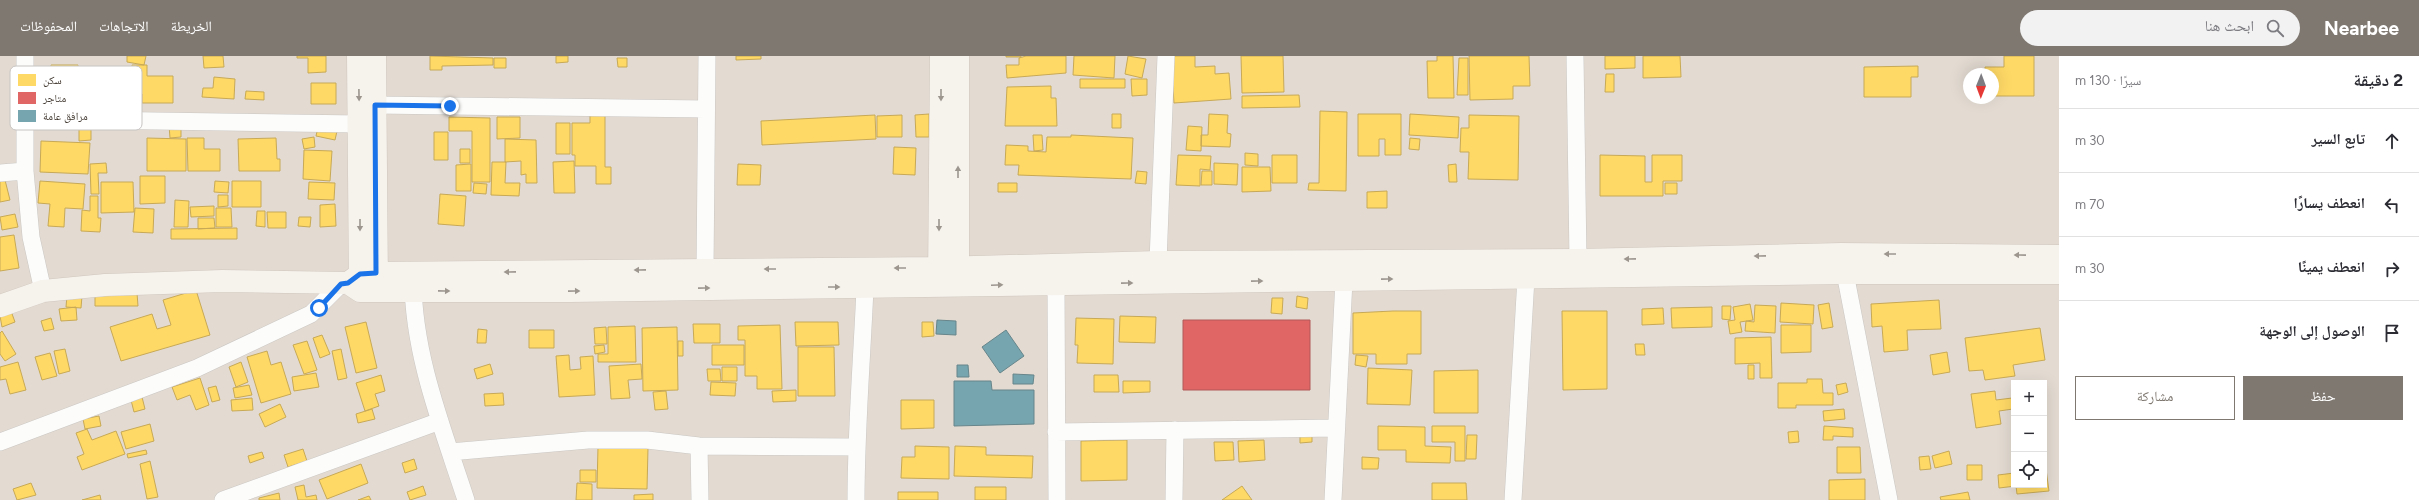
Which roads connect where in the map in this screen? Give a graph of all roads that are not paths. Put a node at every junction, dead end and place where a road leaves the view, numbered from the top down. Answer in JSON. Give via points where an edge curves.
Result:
{"nodes":[{"id":1,"x":358,"y":56,"type":"edge"},
{"id":2,"x":375,"y":56,"type":"edge"},
{"id":3,"x":707,"y":56,"type":"edge"},
{"id":4,"x":941,"y":56,"type":"edge"},
{"id":5,"x":958,"y":56,"type":"edge"},
{"id":6,"x":1166,"y":56,"type":"edge"},
{"id":7,"x":1575,"y":56,"type":"edge"},
{"id":8,"x":375,"y":105,"type":"junction"},
{"id":9,"x":706,"y":109,"type":"junction"},
{"id":10,"x":142,"y":121,"type":"edge"},
{"id":11,"x":359,"y":124,"type":"junction"},
{"id":12,"x":25,"y":130,"type":"edge"},
{"id":13,"x":24,"y":171,"type":"junction"},
{"id":14,"x":0,"y":173,"type":"edge"},
{"id":15,"x":2059,"y":256,"type":"edge"},
{"id":16,"x":1578,"y":260,"type":"junction"},
{"id":17,"x":1158,"y":262,"type":"junction"},
{"id":18,"x":705,"y":269,"type":"junction"},
{"id":19,"x":1845,"y":273,"type":"junction"},
{"id":20,"x":2059,"y":273,"type":"edge"},
{"id":21,"x":948,"y":277,"type":"junction"},
{"id":22,"x":1526,"y":278,"type":"junction"},
{"id":23,"x":1344,"y":280,"type":"junction"},
{"id":24,"x":413,"y":281,"type":"junction"},
{"id":25,"x":360,"y":283,"type":"junction"},
{"id":26,"x":1056,"y":285,"type":"junction"},
{"id":27,"x":864,"y":288,"type":"junction"},
{"id":28,"x":43,"y":291,"type":"junction"},
{"id":29,"x":0,"y":306,"type":"edge"},
{"id":30,"x":440,"y":420,"type":"junction"},
{"id":31,"x":1336,"y":428,"type":"junction"},
{"id":32,"x":1175,"y":430,"type":"junction"},
{"id":33,"x":1056,"y":432,"type":"junction"},
{"id":34,"x":0,"y":442,"type":"edge"},
{"id":35,"x":699,"y":446,"type":"junction"},
{"id":36,"x":856,"y":447,"type":"junction"},
{"id":37,"x":450,"y":452,"type":"junction"},
{"id":38,"x":223,"y":500,"type":"edge"},
{"id":39,"x":466,"y":500,"type":"edge"},
{"id":40,"x":700,"y":500,"type":"edge"},
{"id":41,"x":856,"y":500,"type":"edge"},
{"id":42,"x":1057,"y":500,"type":"edge"},
{"id":43,"x":1174,"y":500,"type":"edge"},
{"id":44,"x":1333,"y":500,"type":"edge"},
{"id":45,"x":1513,"y":500,"type":"edge"},
{"id":46,"x":1890,"y":500,"type":"edge"}],
"edges":[{"from":1,"to":11,"type":"street","one_way":true},
{"from":2,"to":8,"type":"street"},
{"from":3,"to":9,"type":"street"},
{"from":4,"to":21,"type":"street","one_way":true},
{"from":21,"to":5,"type":"street","one_way":true},
{"from":6,"to":17,"type":"street"},
{"from":7,"to":16,"type":"street"},
{"from":8,"to":9,"type":"street"},
{"from":8,"to":25,"type":"street"},
{"from":9,"to":18,"type":"street"},
{"from":10,"to":11,"type":"street"},
{"from":11,"to":25,"type":"street","one_way":true},
{"from":12,"to":13,"type":"street"},
{"from":13,"to":14,"type":"street"},
{"from":13,"to":28,"type":"street","via":[[31,238]]},
{"from":15,"to":16,"type":"street","one_way":true,"via":[[1841,254]]},
{"from":16,"to":17,"type":"street"},
{"from":17,"to":21,"type":"street"},
{"from":21,"to":18,"type":"street","one_way":true},
{"from":18,"to":24,"type":"street","one_way":true},
{"from":19,"to":20,"type":"street"},
{"from":19,"to":22,"type":"street"},
{"from":19,"to":46,"type":"street"},
{"from":21,"to":26,"type":"street","one_way":true},
{"from":21,"to":27,"type":"street"},
{"from":23,"to":22,"type":"street","one_way":true},
{"from":22,"to":45,"type":"street"},
{"from":26,"to":23,"type":"street","one_way":true},
{"from":23,"to":31,"type":"street"},
{"from":24,"to":25,"type":"street"},
{"from":24,"to":27,"type":"street","one_way":true},
{"from":24,"to":30,"type":"street","via":[[416,329]]},
{"from":25,"to":28,"type":"street","via":[[136,283]]},
{"from":25,"to":34,"type":"street","via":[[311,314],[197,368]]},
{"from":26,"to":33,"type":"street"},
{"from":27,"to":36,"type":"street","via":[[862,372]]},
{"from":28,"to":29,"type":"street"},
{"from":30,"to":37,"type":"street"},
{"from":30,"to":38,"type":"street"},
{"from":31,"to":32,"type":"street"},
{"from":31,"to":44,"type":"street"},
{"from":32,"to":33,"type":"street"},
{"from":32,"to":43,"type":"street"},
{"from":33,"to":42,"type":"street"},
{"from":35,"to":36,"type":"street"},
{"from":35,"to":37,"type":"street","via":[[647,440],[588,440]]},
{"from":35,"to":40,"type":"street"},
{"from":36,"to":41,"type":"street"},
{"from":37,"to":39,"type":"street"}]}
